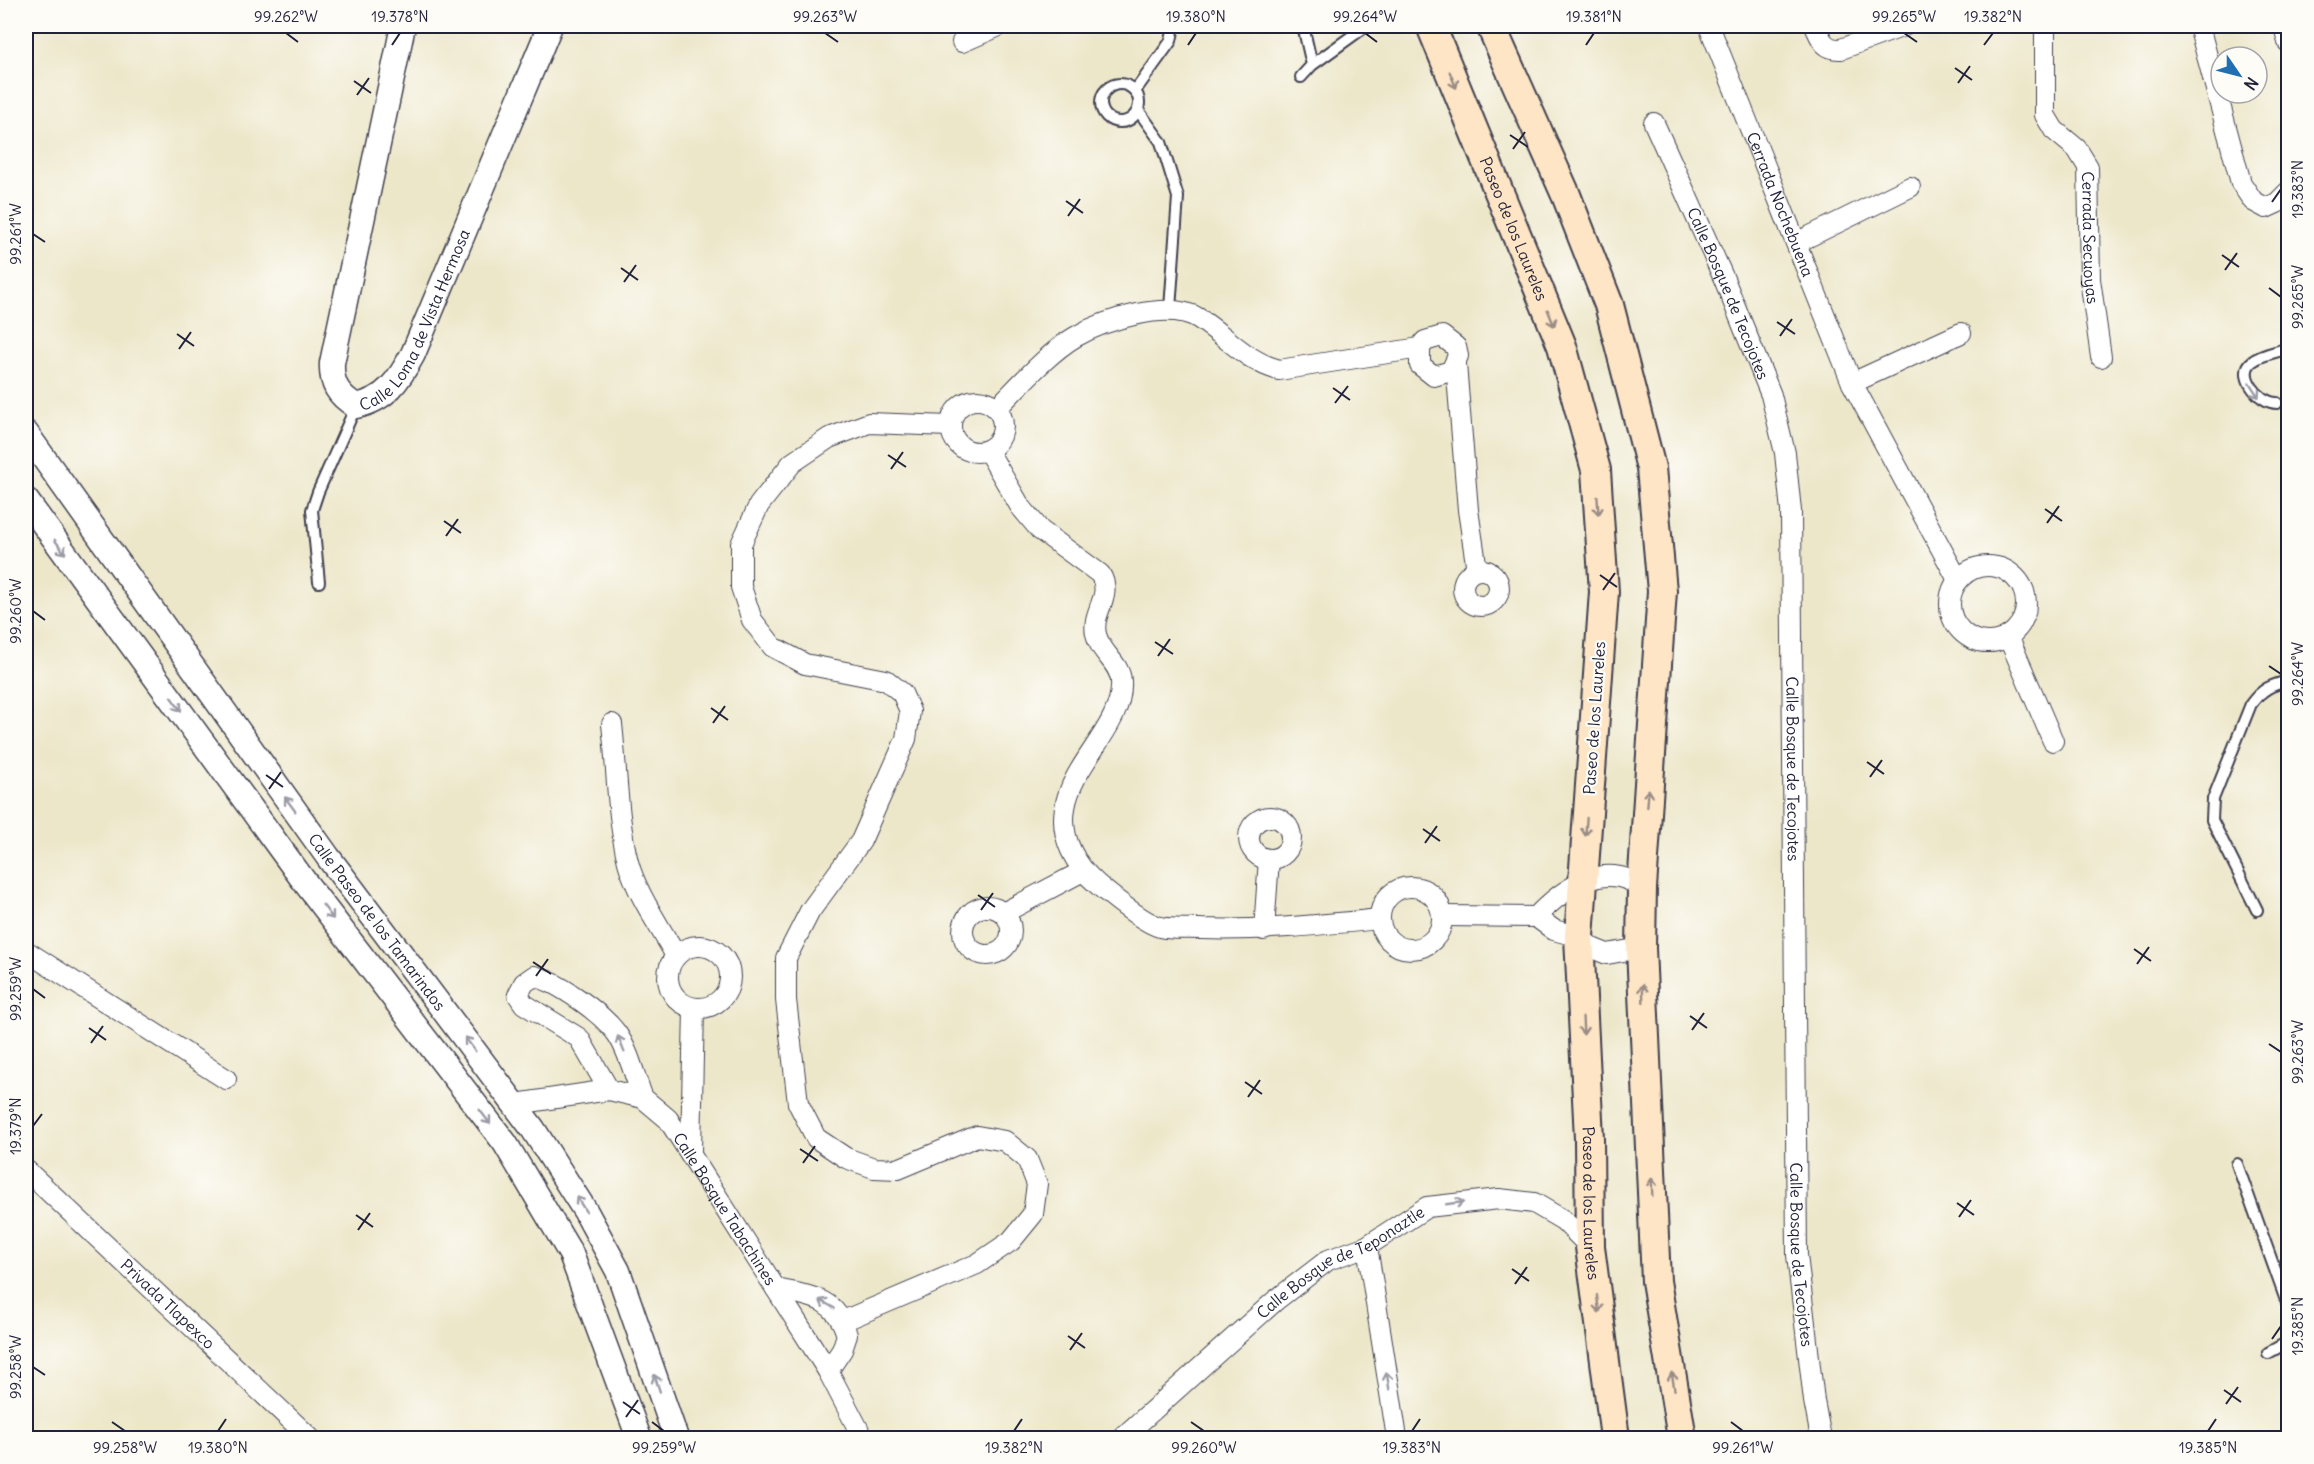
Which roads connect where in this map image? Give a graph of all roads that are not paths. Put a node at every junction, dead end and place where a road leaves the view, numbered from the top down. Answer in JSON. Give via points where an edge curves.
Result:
{"nodes":[{"id":1,"x":403,"y":26,"type":"edge"},
{"id":2,"x":550,"y":26,"type":"edge"},
{"id":3,"x":999,"y":26,"type":"edge"},
{"id":4,"x":1174,"y":26,"type":"edge"},
{"id":5,"x":1303,"y":26,"type":"edge"},
{"id":6,"x":1366,"y":26,"type":"edge"},
{"id":7,"x":1431,"y":26,"type":"edge"},
{"id":8,"x":1491,"y":26,"type":"edge"},
{"id":9,"x":1709,"y":26,"type":"edge"},
{"id":10,"x":1815,"y":26,"type":"edge"},
{"id":11,"x":1904,"y":26,"type":"edge"},
{"id":12,"x":2045,"y":26,"type":"edge"},
{"id":13,"x":2199,"y":26,"type":"edge"},
{"id":14,"x":2284,"y":26,"type":"edge"},
{"id":15,"x":962,"y":42,"type":"dead end"},
{"id":16,"x":2289,"y":42,"type":"edge"},
{"id":17,"x":1312,"y":65,"type":"junction"},
{"id":18,"x":1301,"y":77,"type":"dead end"},
{"id":19,"x":1135,"y":91,"type":"junction"},
{"id":20,"x":1138,"y":110,"type":"junction"},
{"id":21,"x":1654,"y":123,"type":"dead end"},
{"id":22,"x":1910,"y":187,"type":"dead end"},
{"id":23,"x":2289,"y":192,"type":"edge"},
{"id":24,"x":1796,"y":243,"type":"junction"},
{"id":25,"x":1170,"y":309,"type":"junction"},
{"id":26,"x":1961,"y":333,"type":"dead end"},
{"id":27,"x":2289,"y":348,"type":"edge"},
{"id":28,"x":2101,"y":357,"type":"dead end"},
{"id":29,"x":1852,"y":383,"type":"junction"},
{"id":30,"x":2277,"y":403,"type":"dead end"},
{"id":31,"x":356,"y":406,"type":"junction"},
{"id":32,"x":997,"y":408,"type":"junction"},
{"id":33,"x":950,"y":426,"type":"junction"},
{"id":34,"x":26,"y":433,"type":"edge"},
{"id":35,"x":988,"y":451,"type":"junction"},
{"id":36,"x":26,"y":500,"type":"edge"},
{"id":37,"x":1477,"y":570,"type":"dead end"},
{"id":38,"x":1958,"y":580,"type":"junction"},
{"id":39,"x":319,"y":582,"type":"dead end"},
{"id":40,"x":2008,"y":636,"type":"junction"},
{"id":41,"x":2289,"y":681,"type":"edge"},
{"id":42,"x":612,"y":724,"type":"dead end"},
{"id":43,"x":2053,"y":741,"type":"dead end"},
{"id":44,"x":328,"y":857,"type":"junction"},
{"id":45,"x":1269,"y":860,"type":"dead end"},
{"id":46,"x":1083,"y":872,"type":"junction"},
{"id":47,"x":301,"y":877,"type":"junction"},
{"id":48,"x":1581,"y":883,"type":"junction"},
{"id":49,"x":1642,"y":888,"type":"junction"},
{"id":50,"x":2257,"y":910,"type":"dead end"},
{"id":51,"x":1003,"y":913,"type":"dead end"},
{"id":52,"x":1444,"y":916,"type":"junction"},
{"id":53,"x":1536,"y":917,"type":"junction"},
{"id":54,"x":1379,"y":919,"type":"junction"},
{"id":55,"x":1264,"y":930,"type":"junction"},
{"id":56,"x":1579,"y":937,"type":"junction"},
{"id":57,"x":1641,"y":948,"type":"junction"},
{"id":58,"x":26,"y":951,"type":"edge"},
{"id":59,"x":676,"y":956,"type":"junction"},
{"id":60,"x":694,"y":1008,"type":"junction"},
{"id":61,"x":226,"y":1079,"type":"dead end"},
{"id":62,"x":609,"y":1090,"type":"junction"},
{"id":63,"x":643,"y":1098,"type":"junction"},
{"id":64,"x":516,"y":1104,"type":"junction"},
{"id":65,"x":691,"y":1151,"type":"junction"},
{"id":66,"x":2237,"y":1164,"type":"dead end"},
{"id":67,"x":26,"y":1170,"type":"edge"},
{"id":68,"x":1367,"y":1246,"type":"junction"},
{"id":69,"x":1590,"y":1247,"type":"junction"},
{"id":70,"x":776,"y":1289,"type":"junction"},
{"id":71,"x":2289,"y":1306,"type":"edge"},
{"id":72,"x":843,"y":1321,"type":"junction"},
{"id":73,"x":2289,"y":1342,"type":"edge"},
{"id":74,"x":2268,"y":1353,"type":"dead end"},
{"id":75,"x":828,"y":1371,"type":"junction"},
{"id":76,"x":310,"y":1438,"type":"edge"},
{"id":77,"x":639,"y":1438,"type":"edge"},
{"id":78,"x":676,"y":1438,"type":"edge"},
{"id":79,"x":863,"y":1438,"type":"edge"},
{"id":80,"x":1122,"y":1438,"type":"edge"},
{"id":81,"x":1397,"y":1438,"type":"edge"},
{"id":82,"x":1616,"y":1438,"type":"edge"},
{"id":83,"x":1682,"y":1438,"type":"edge"},
{"id":84,"x":1821,"y":1438,"type":"edge"}],
"edges":[{"from":1,"to":31,"type":"street","name":"Calle Loma de Vista Hermosa","via":[[332,363],[336,390]]},
{"from":2,"to":31,"type":"street","name":"Calle Loma de Vista Hermosa","via":[[414,354],[389,391],[372,403]]},
{"from":3,"to":15,"type":"street"},
{"from":4,"to":19,"type":"lane","via":[[1171,41]]},
{"from":5,"to":17,"type":"lane"},
{"from":6,"to":17,"type":"lane"},
{"from":7,"to":48,"type":"main road","name":"Paseo de los Laureles","one_way":true,"via":[[1562,346],[1596,470],[1604,592]]},
{"from":49,"to":8,"type":"main road","one_way":true,"via":[[1662,591],[1651,468],[1609,305],[1566,195]]},
{"from":9,"to":24,"type":"street","name":"Cerrada Nochebuena"},
{"from":10,"to":11,"type":"street","via":[[1825,46],[1833,50]]},
{"from":12,"to":28,"type":"street","name":"Cerrada Secuoyas","via":[[2045,115],[2088,167],[2090,279]]},
{"from":13,"to":23,"type":"street","via":[[2241,183],[2253,201],[2266,208]]},
{"from":14,"to":16,"type":"street"},
{"from":17,"to":18,"type":"lane"},
{"from":19,"to":20,"type":"lane"},
{"from":19,"to":20,"type":"lane","via":[[1127,85],[1108,88],[1101,106],[1113,121],[1123,122]]},
{"from":20,"to":25,"type":"lane","via":[[1161,142],[1178,197]]},
{"from":21,"to":84,"type":"street","name":"Calle Bosque de Tecojotes","via":[[1771,395],[1785,453],[1791,511],[1797,1255]]},
{"from":22,"to":24,"type":"street"},
{"from":24,"to":29,"type":"street","name":"Cerrada Nochebuena"},
{"from":25,"to":32,"type":"street","via":[[1111,322],[1074,338]]},
{"from":25,"to":37,"type":"street","via":[[1196,317],[1251,357],[1279,370],[1420,348],[1420,365],[1434,375],[1451,371],[1456,364]]},
{"from":26,"to":29,"type":"street"},
{"from":27,"to":30,"type":"lane","one_way":true,"via":[[2252,361],[2247,368],[2247,379],[2260,399]]},
{"from":29,"to":38,"type":"street","name":"Cerrada Nochebuena"},
{"from":31,"to":39,"type":"lane","via":[[312,510]]},
{"from":32,"to":33,"type":"street","via":[[984,400],[968,401],[955,411]]},
{"from":32,"to":35,"type":"street","via":[[1004,423],[1000,440]]},
{"from":33,"to":35,"type":"street","via":[[956,442],[970,452]]},
{"from":33,"to":72,"type":"street","via":[[869,423],[829,438],[792,463],[759,505],[741,544],[741,587],[752,620],[773,647],[805,664],[886,681],[902,693],[910,711],[906,739],[861,841],[810,910],[786,958],[786,1000],[798,1103],[816,1138],[846,1158],[874,1168],[898,1169],[977,1136],[1005,1141],[1027,1159],[1037,1184],[1033,1214],[1011,1241],[977,1264]]},
{"from":44,"to":34,"type":"street","name":"Calle Paseo de los Tamarindos","one_way":true},
{"from":35,"to":46,"type":"street","via":[[1020,506],[1040,530],[1100,574],[1106,584],[1095,632],[1102,651],[1121,678],[1121,698],[1073,778],[1064,810],[1066,843]]},
{"from":36,"to":47,"type":"street","name":"Calle Paseo de los Tamarindos","one_way":true},
{"from":38,"to":40,"type":"street","via":[[1950,614],[1963,634],[1985,642]]},
{"from":38,"to":40,"type":"street","via":[[1967,572],[1990,566],[2002,569],[2020,584],[2026,607],[2017,628]]},
{"from":40,"to":43,"type":"street"},
{"from":41,"to":50,"type":"lane","via":[[2271,685],[2251,704],[2213,799],[2212,820]]},
{"from":42,"to":59,"type":"street","via":[[628,863]]},
{"from":44,"to":47,"type":"street"},
{"from":64,"to":44,"type":"street","name":"Calle Paseo de los Tamarindos","one_way":true},
{"from":45,"to":55,"type":"street"},
{"from":46,"to":51,"type":"street"},
{"from":46,"to":55,"type":"street","via":[[1159,927]]},
{"from":47,"to":77,"type":"street","name":"Calle Paseo de los Tamarindos","one_way":true,"via":[[505,1143],[571,1254]]},
{"from":48,"to":49,"type":"street","via":[[1613,875],[1630,878]]},
{"from":48,"to":53,"type":"street","via":[[1555,896]]},
{"from":48,"to":56,"type":"main road","name":"Paseo de los Laureles"},
{"from":49,"to":57,"type":"main road"},
{"from":52,"to":53,"type":"street"},
{"from":52,"to":54,"type":"street","via":[[1434,893],[1411,885],[1388,895]]},
{"from":52,"to":54,"type":"street","via":[[1436,940],[1413,951],[1389,942]]},
{"from":53,"to":56,"type":"street","via":[[1554,930]]},
{"from":54,"to":55,"type":"street"},
{"from":56,"to":57,"type":"street","via":[[1607,954]]},
{"from":56,"to":69,"type":"main road","name":"Paseo de los Laureles","one_way":true},
{"from":83,"to":57,"type":"main road","one_way":true,"via":[[1656,1281]]},
{"from":58,"to":61,"type":"street"},
{"from":59,"to":60,"type":"street","via":[[668,983],[677,1000]]},
{"from":59,"to":60,"type":"street","via":[[694,947],[712,949],[726,963],[727,991],[713,1005]]},
{"from":60,"to":65,"type":"street"},
{"from":62,"to":63,"type":"street","name":"Calle Bosque Tabachines"},
{"from":63,"to":62,"type":"street","one_way":true,"via":[[618,1035],[598,1014],[546,979],[534,976],[524,983],[518,995],[524,1004],[579,1038]]},
{"from":62,"to":64,"type":"street","name":"Calle Bosque Tabachines"},
{"from":63,"to":65,"type":"street","name":"Calle Bosque Tabachines","via":[[668,1119]]},
{"from":78,"to":64,"type":"street","name":"Calle Paseo de los Tamarindos","one_way":true,"via":[[618,1271],[586,1212]]},
{"from":65,"to":70,"type":"street","name":"Calle Bosque Tabachines"},
{"from":66,"to":71,"type":"lane"},
{"from":67,"to":76,"type":"street","name":"Privada Tlapexco"},
{"from":68,"to":69,"type":"street","name":"Calle Bosque de Teponaztle","one_way":true,"via":[[1427,1207],[1499,1199],[1534,1203],[1563,1220]]},
{"from":68,"to":80,"type":"street","name":"Calle Bosque de Teponaztle","via":[[1328,1260],[1276,1300]]},
{"from":81,"to":68,"type":"street","one_way":true},
{"from":69,"to":82,"type":"main road","name":"Paseo de los Laureles","one_way":true},
{"from":72,"to":70,"type":"street","one_way":true,"via":[[836,1310],[814,1297]]},
{"from":70,"to":75,"type":"street","name":"Calle Bosque Tabachines"},
{"from":72,"to":75,"type":"street","via":[[847,1335]]},
{"from":73,"to":74,"type":"lane"},
{"from":75,"to":79,"type":"street","name":"Calle Bosque Tabachines"}]}
